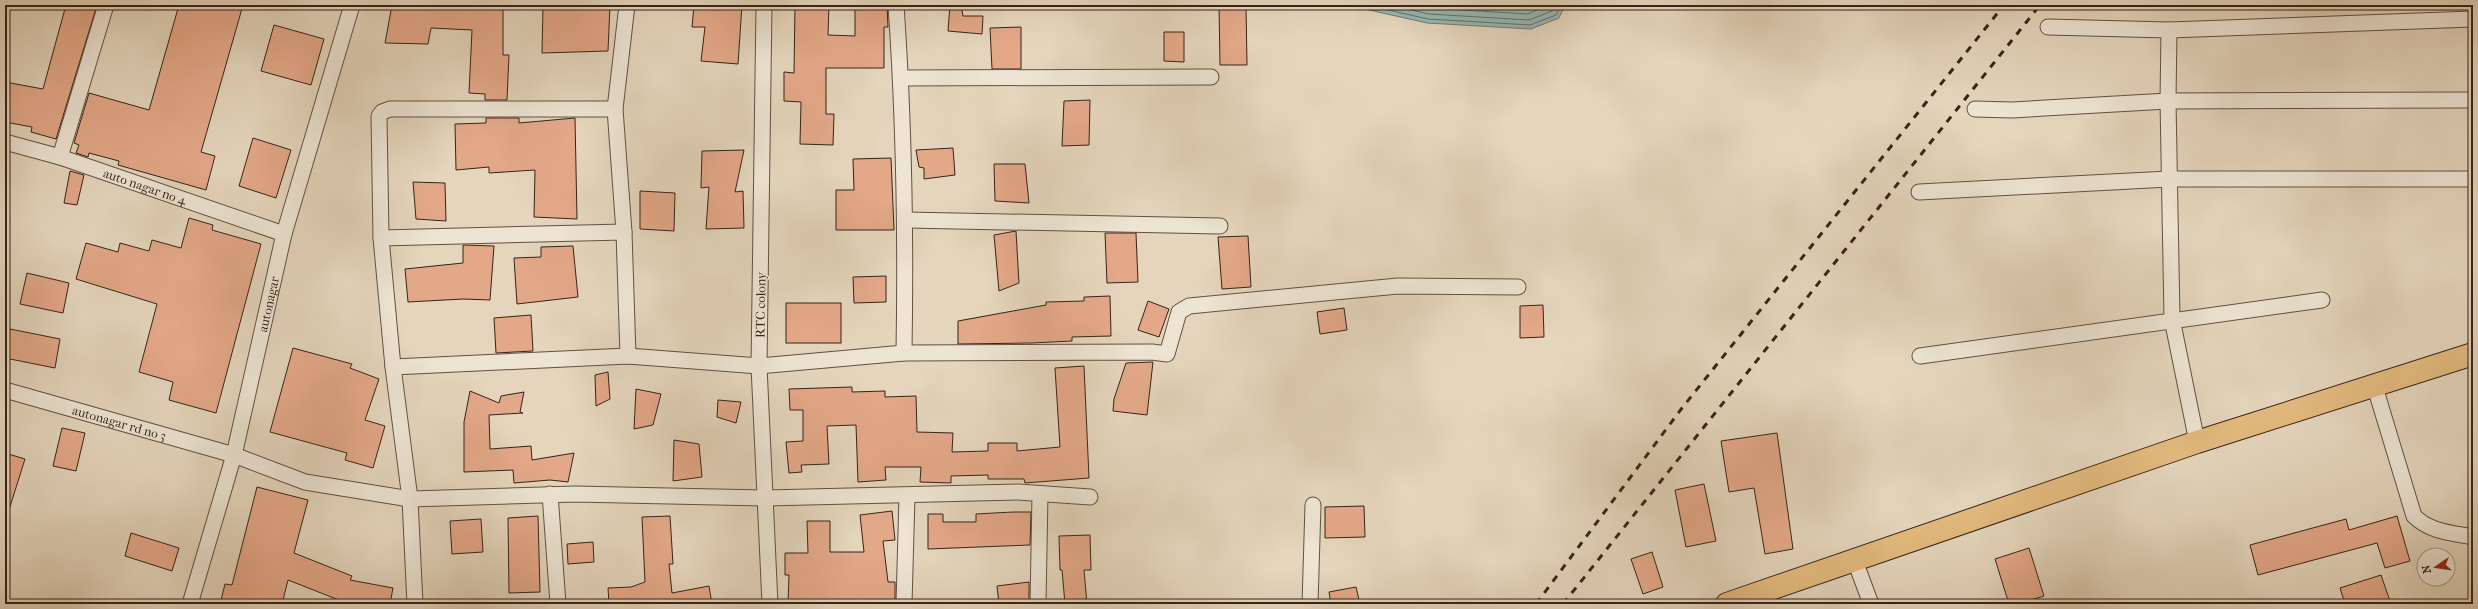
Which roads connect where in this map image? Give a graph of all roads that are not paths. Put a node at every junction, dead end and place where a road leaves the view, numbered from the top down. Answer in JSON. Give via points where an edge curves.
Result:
{"nodes":[{"id":1,"x":106,"y":5,"type":"edge"},
{"id":2,"x":352,"y":5,"type":"edge"},
{"id":3,"x":627,"y":5,"type":"edge"},
{"id":4,"x":764,"y":5,"type":"edge"},
{"id":5,"x":896,"y":5,"type":"edge"},
{"id":6,"x":2473,"y":19,"type":"edge"},
{"id":7,"x":2048,"y":27,"type":"dead end"},
{"id":8,"x":2169,"y":30,"type":"junction"},
{"id":9,"x":1211,"y":77,"type":"dead end"},
{"id":10,"x":901,"y":78,"type":"junction"},
{"id":11,"x":2473,"y":100,"type":"edge"},
{"id":12,"x":2168,"y":101,"type":"junction"},
{"id":13,"x":615,"y":109,"type":"junction"},
{"id":14,"x":1975,"y":109,"type":"dead end"},
{"id":15,"x":5,"y":142,"type":"edge"},
{"id":16,"x":60,"y":157,"type":"junction"},
{"id":17,"x":2169,"y":179,"type":"junction"},
{"id":18,"x":2473,"y":179,"type":"edge"},
{"id":19,"x":1919,"y":192,"type":"dead end"},
{"id":20,"x":906,"y":220,"type":"junction"},
{"id":21,"x":1220,"y":226,"type":"dead end"},
{"id":22,"x":624,"y":232,"type":"junction"},
{"id":23,"x":284,"y":234,"type":"junction"},
{"id":24,"x":381,"y":238,"type":"junction"},
{"id":25,"x":1518,"y":287,"type":"dead end"},
{"id":26,"x":2322,"y":300,"type":"dead end"},
{"id":27,"x":2172,"y":319,"type":"junction"},
{"id":28,"x":904,"y":352,"type":"junction"},
{"id":29,"x":2473,"y":354,"type":"edge"},
{"id":30,"x":628,"y":356,"type":"junction"},
{"id":31,"x":1920,"y":356,"type":"dead end"},
{"id":32,"x":759,"y":366,"type":"junction"},
{"id":33,"x":393,"y":367,"type":"junction"},
{"id":34,"x":2374,"y":384,"type":"junction"},
{"id":35,"x":5,"y":390,"type":"edge"},
{"id":36,"x":2196,"y":442,"type":"junction"},
{"id":37,"x":234,"y":455,"type":"junction"},
{"id":38,"x":550,"y":494,"type":"junction"},
{"id":39,"x":1040,"y":494,"type":"junction"},
{"id":40,"x":907,"y":496,"type":"junction"},
{"id":41,"x":1090,"y":497,"type":"dead end"},
{"id":42,"x":766,"y":498,"type":"junction"},
{"id":43,"x":410,"y":499,"type":"junction"},
{"id":44,"x":1312,"y":505,"type":"dead end"},
{"id":45,"x":2473,"y":537,"type":"edge"},
{"id":46,"x":1855,"y":561,"type":"junction"},
{"id":47,"x":1732,"y":603,"type":"edge"},
{"id":48,"x":190,"y":604,"type":"edge"},
{"id":49,"x":415,"y":604,"type":"edge"},
{"id":50,"x":558,"y":604,"type":"edge"},
{"id":51,"x":770,"y":604,"type":"edge"},
{"id":52,"x":904,"y":604,"type":"edge"},
{"id":53,"x":1038,"y":604,"type":"edge"},
{"id":54,"x":1310,"y":604,"type":"edge"},
{"id":55,"x":1871,"y":604,"type":"edge"}],
"edges":[{"from":1,"to":16,"type":"street"},
{"from":2,"to":23,"type":"street","name":"autonagar"},
{"from":3,"to":13,"type":"street"},
{"from":4,"to":32,"type":"street","name":"RTC colony"},
{"from":5,"to":10,"type":"street"},
{"from":6,"to":8,"type":"street"},
{"from":7,"to":8,"type":"street"},
{"from":8,"to":12,"type":"street"},
{"from":9,"to":10,"type":"street"},
{"from":10,"to":20,"type":"street"},
{"from":11,"to":12,"type":"street"},
{"from":12,"to":14,"type":"street","via":[[2012,110]]},
{"from":12,"to":17,"type":"street"},
{"from":13,"to":22,"type":"street"},
{"from":13,"to":24,"type":"street","via":[[390,109],[382,112],[378,120]]},
{"from":15,"to":16,"type":"street","name":"auto nagar no 4"},
{"from":16,"to":23,"type":"street","name":"auto nagar no 4"},
{"from":17,"to":18,"type":"street"},
{"from":17,"to":19,"type":"street"},
{"from":17,"to":27,"type":"street"},
{"from":20,"to":21,"type":"street"},
{"from":20,"to":28,"type":"street"},
{"from":22,"to":24,"type":"street"},
{"from":22,"to":30,"type":"street"},
{"from":23,"to":37,"type":"street","name":"autonagar"},
{"from":24,"to":33,"type":"street"},
{"from":25,"to":28,"type":"street","via":[[1398,286],[1189,306],[1179,312],[1167,354]]},
{"from":26,"to":27,"type":"street"},
{"from":27,"to":31,"type":"street"},
{"from":27,"to":36,"type":"street"},
{"from":28,"to":32,"type":"street"},
{"from":29,"to":34,"type":"highway"},
{"from":30,"to":32,"type":"street"},
{"from":30,"to":33,"type":"street"},
{"from":32,"to":42,"type":"street","name":"RTC colony"},
{"from":33,"to":43,"type":"street"},
{"from":34,"to":36,"type":"highway"},
{"from":34,"to":45,"type":"street","via":[[2414,516],[2433,529]]},
{"from":35,"to":37,"type":"street","name":"autonagar rd no 3"},
{"from":36,"to":46,"type":"highway"},
{"from":37,"to":43,"type":"street","name":"autonagar rd no 3","via":[[305,482]]},
{"from":37,"to":48,"type":"street","name":"autonagar"},
{"from":38,"to":42,"type":"street","name":"autonagar rd no 3"},
{"from":38,"to":43,"type":"street","name":"autonagar rd no 3"},
{"from":38,"to":50,"type":"street"},
{"from":39,"to":40,"type":"street","name":"autonagar rd no 3","via":[[1018,492]]},
{"from":39,"to":41,"type":"street","name":"autonagar rd no 3"},
{"from":39,"to":53,"type":"street"},
{"from":40,"to":42,"type":"street","name":"autonagar rd no 3"},
{"from":40,"to":52,"type":"street"},
{"from":42,"to":51,"type":"street","name":"RTC colony"},
{"from":43,"to":49,"type":"street"},
{"from":44,"to":54,"type":"street"},
{"from":46,"to":47,"type":"highway"},
{"from":46,"to":55,"type":"street"}]}
